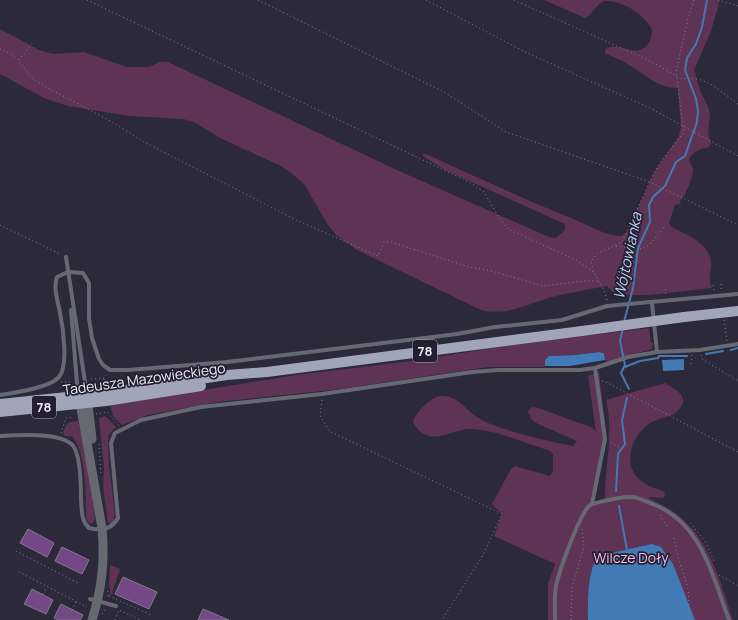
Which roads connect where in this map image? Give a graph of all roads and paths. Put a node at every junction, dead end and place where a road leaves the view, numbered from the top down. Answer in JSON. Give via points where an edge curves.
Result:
{"nodes":[{"id":1,"x":87,"y":0,"type":"edge"},
{"id":2,"x":258,"y":0,"type":"edge"},
{"id":3,"x":426,"y":0,"type":"edge"},
{"id":4,"x":514,"y":0,"type":"edge"},
{"id":5,"x":694,"y":0,"type":"edge"},
{"id":6,"x":718,"y":0,"type":"edge"},
{"id":7,"x":738,"y":6,"type":"edge"},
{"id":8,"x":33,"y":42,"type":"dead end"},
{"id":9,"x":0,"y":49,"type":"edge"},
{"id":10,"x":18,"y":60,"type":"junction"},
{"id":11,"x":738,"y":104,"type":"edge"},
{"id":12,"x":683,"y":127,"type":"junction"},
{"id":13,"x":738,"y":156,"type":"edge"},
{"id":14,"x":650,"y":182,"type":"junction"},
{"id":15,"x":0,"y":225,"type":"edge"},
{"id":16,"x":738,"y":225,"type":"edge"},
{"id":17,"x":664,"y":227,"type":"dead end"},
{"id":18,"x":615,"y":246,"type":"junction"},
{"id":19,"x":66,"y":257,"type":"joint"},
{"id":20,"x":68,"y":272,"type":"junction"},
{"id":21,"x":593,"y":272,"type":"junction"},
{"id":22,"x":599,"y":281,"type":"junction"},
{"id":23,"x":665,"y":289,"type":"dead end"},
{"id":24,"x":71,"y":294,"type":"junction"},
{"id":25,"x":738,"y":294,"type":"edge"},
{"id":26,"x":666,"y":300,"type":"junction"},
{"id":27,"x":652,"y":303,"type":"junction"},
{"id":28,"x":607,"y":306,"type":"junction"},
{"id":29,"x":738,"y":311,"type":"edge"},
{"id":30,"x":724,"y":320,"type":"dead end"},
{"id":31,"x":738,"y":344,"type":"edge"},
{"id":32,"x":728,"y":346,"type":"junction"},
{"id":33,"x":692,"y":350,"type":"junction"},
{"id":34,"x":700,"y":350,"type":"junction"},
{"id":35,"x":657,"y":352,"type":"junction"},
{"id":36,"x":691,"y":364,"type":"dead end"},
{"id":37,"x":595,"y":368,"type":"junction"},
{"id":38,"x":599,"y":381,"type":"junction"},
{"id":39,"x":738,"y":381,"type":"edge"},
{"id":40,"x":602,"y":387,"type":"dead end"},
{"id":41,"x":322,"y":394,"type":"junction"},
{"id":42,"x":0,"y":396,"type":"edge"},
{"id":43,"x":83,"y":399,"type":"junction"},
{"id":44,"x":0,"y":404,"type":"edge"},
{"id":45,"x":0,"y":412,"type":"edge"},
{"id":46,"x":0,"y":436,"type":"edge"},
{"id":47,"x":605,"y":439,"type":"junction"},
{"id":48,"x":99,"y":443,"type":"dead end"},
{"id":49,"x":625,"y":450,"type":"dead end"},
{"id":50,"x":738,"y":452,"type":"edge"},
{"id":51,"x":101,"y":480,"type":"dead end"},
{"id":52,"x":592,"y":504,"type":"junction"},
{"id":53,"x":655,"y":505,"type":"junction"},
{"id":54,"x":582,"y":516,"type":"junction"},
{"id":55,"x":666,"y":516,"type":"dead end"},
{"id":56,"x":686,"y":520,"type":"dead end"},
{"id":57,"x":664,"y":521,"type":"junction"},
{"id":58,"x":102,"y":528,"type":"junction"},
{"id":59,"x":668,"y":528,"type":"dead end"},
{"id":60,"x":580,"y":536,"type":"dead end"},
{"id":61,"x":584,"y":537,"type":"junction"},
{"id":62,"x":674,"y":538,"type":"dead end"},
{"id":63,"x":16,"y":551,"type":"dead end"},
{"id":64,"x":714,"y":564,"type":"dead end"},
{"id":65,"x":19,"y":572,"type":"dead end"},
{"id":66,"x":721,"y":582,"type":"dead end"},
{"id":67,"x":78,"y":583,"type":"dead end"},
{"id":68,"x":47,"y":586,"type":"junction"},
{"id":69,"x":738,"y":586,"type":"edge"},
{"id":70,"x":43,"y":594,"type":"dead end"},
{"id":71,"x":109,"y":596,"type":"dead end"},
{"id":72,"x":93,"y":600,"type":"junction"},
{"id":73,"x":76,"y":601,"type":"junction"},
{"id":74,"x":116,"y":606,"type":"dead end"},
{"id":75,"x":90,"y":608,"type":"dead end"},
{"id":76,"x":72,"y":610,"type":"dead end"},
{"id":77,"x":151,"y":615,"type":"dead end"},
{"id":78,"x":92,"y":620,"type":"edge"},
{"id":79,"x":115,"y":620,"type":"edge"},
{"id":80,"x":140,"y":620,"type":"edge"},
{"id":81,"x":442,"y":620,"type":"edge"},
{"id":82,"x":555,"y":620,"type":"edge"},
{"id":83,"x":571,"y":620,"type":"edge"},
{"id":84,"x":690,"y":620,"type":"edge"},
{"id":85,"x":729,"y":620,"type":"edge"}],
"edges":[{"from":1,"to":21,"type":"path","via":[[469,182],[484,192],[508,228],[576,260]]},
{"from":2,"to":14,"type":"path","via":[[444,92],[506,132]]},
{"from":3,"to":12,"type":"path","via":[[525,52],[650,108]]},
{"from":4,"to":11,"type":"path","via":[[684,78],[705,81]]},
{"from":5,"to":12,"type":"path","via":[[676,72]]},
{"from":6,"to":7,"type":"path"},
{"from":8,"to":10,"type":"path"},
{"from":9,"to":10,"type":"path"},
{"from":10,"to":22,"type":"path","via":[[32,78],[144,142],[296,220],[378,256],[384,242],[391,242],[469,267],[543,286]]},
{"from":12,"to":13,"type":"path"},
{"from":12,"to":14,"type":"path","via":[[684,132],[661,161]]},
{"from":14,"to":16,"type":"path"},
{"from":14,"to":18,"type":"path","via":[[625,238]]},
{"from":15,"to":19,"type":"path"},
{"from":17,"to":18,"type":"path","via":[[647,248],[640,250]]},
{"from":18,"to":21,"type":"path","via":[[594,257],[591,261]]},
{"from":19,"to":20,"type":"lane"},
{"from":20,"to":24,"type":"lane"},
{"from":20,"to":28,"type":"lane","via":[[83,273],[87,277],[92,338],[99,359],[110,370],[226,362],[457,334],[494,327],[548,322]]},
{"from":20,"to":42,"type":"lane","via":[[57,277],[55,284],[62,325],[65,363],[62,372],[57,379],[37,388]]},
{"from":21,"to":22,"type":"path"},
{"from":22,"to":28,"type":"path","via":[[604,288]]},
{"from":23,"to":26,"type":"path"},
{"from":24,"to":43,"type":"lane"},
{"from":24,"to":43,"type":"lane"},
{"from":25,"to":26,"type":"lane"},
{"from":26,"to":27,"type":"lane"},
{"from":27,"to":28,"type":"lane"},
{"from":27,"to":35,"type":"lane"},
{"from":29,"to":43,"type":"main road","name":"Tadeusza Mazowieckiego","number":"78","bridge":true,"via":[[228,375]]},
{"from":30,"to":32,"type":"path"},
{"from":31,"to":32,"type":"lane"},
{"from":32,"to":34,"type":"lane"},
{"from":33,"to":34,"type":"lane"},
{"from":33,"to":35,"type":"lane"},
{"from":33,"to":36,"type":"path"},
{"from":34,"to":39,"type":"path","via":[[702,358]]},
{"from":35,"to":37,"type":"lane","via":[[628,356]]},
{"from":37,"to":38,"type":"lane"},
{"from":37,"to":41,"type":"lane","via":[[567,371],[520,369],[472,372]]},
{"from":38,"to":40,"type":"path"},
{"from":38,"to":47,"type":"lane"},
{"from":38,"to":50,"type":"path","via":[[606,382]]},
{"from":41,"to":58,"type":"lane","via":[[201,407],[141,420],[115,433],[111,443],[118,518],[109,528]]},
{"from":41,"to":81,"type":"path","via":[[320,415],[329,431],[502,514],[483,555]]},
{"from":43,"to":44,"type":"main road","name":"Tadeusza Mazowieckiego","number":"78"},
{"from":43,"to":45,"type":"main road","name":"Tadeusza Mazowieckiego","number":"78"},
{"from":43,"to":58,"type":"street"},
{"from":46,"to":58,"type":"lane","via":[[50,436],[68,441],[75,448],[81,486],[82,518],[89,528]]},
{"from":47,"to":49,"type":"path"},
{"from":47,"to":52,"type":"lane"},
{"from":48,"to":51,"type":"path"},
{"from":52,"to":53,"type":"lane","via":[[631,497]]},
{"from":52,"to":54,"type":"lane"},
{"from":53,"to":57,"type":"path"},
{"from":53,"to":85,"type":"lane","via":[[671,513],[700,545]]},
{"from":54,"to":61,"type":"path"},
{"from":54,"to":82,"type":"lane","via":[[559,574]]},
{"from":55,"to":57,"type":"path"},
{"from":56,"to":64,"type":"path","via":[[705,541]]},
{"from":57,"to":59,"type":"path"},
{"from":58,"to":72,"type":"street","via":[[103,574]]},
{"from":60,"to":61,"type":"path"},
{"from":61,"to":83,"type":"path","via":[[584,546],[572,587]]},
{"from":62,"to":84,"type":"path","via":[[688,589]]},
{"from":63,"to":67,"type":"path"},
{"from":65,"to":68,"type":"path"},
{"from":66,"to":69,"type":"path","via":[[719,575]]},
{"from":68,"to":70,"type":"path"},
{"from":68,"to":73,"type":"path"},
{"from":71,"to":77,"type":"path"},
{"from":72,"to":74,"type":"lane"},
{"from":72,"to":78,"type":"street"},
{"from":73,"to":75,"type":"path"},
{"from":73,"to":76,"type":"path"},
{"from":79,"to":80,"type":"path","via":[[119,610]]}]}
